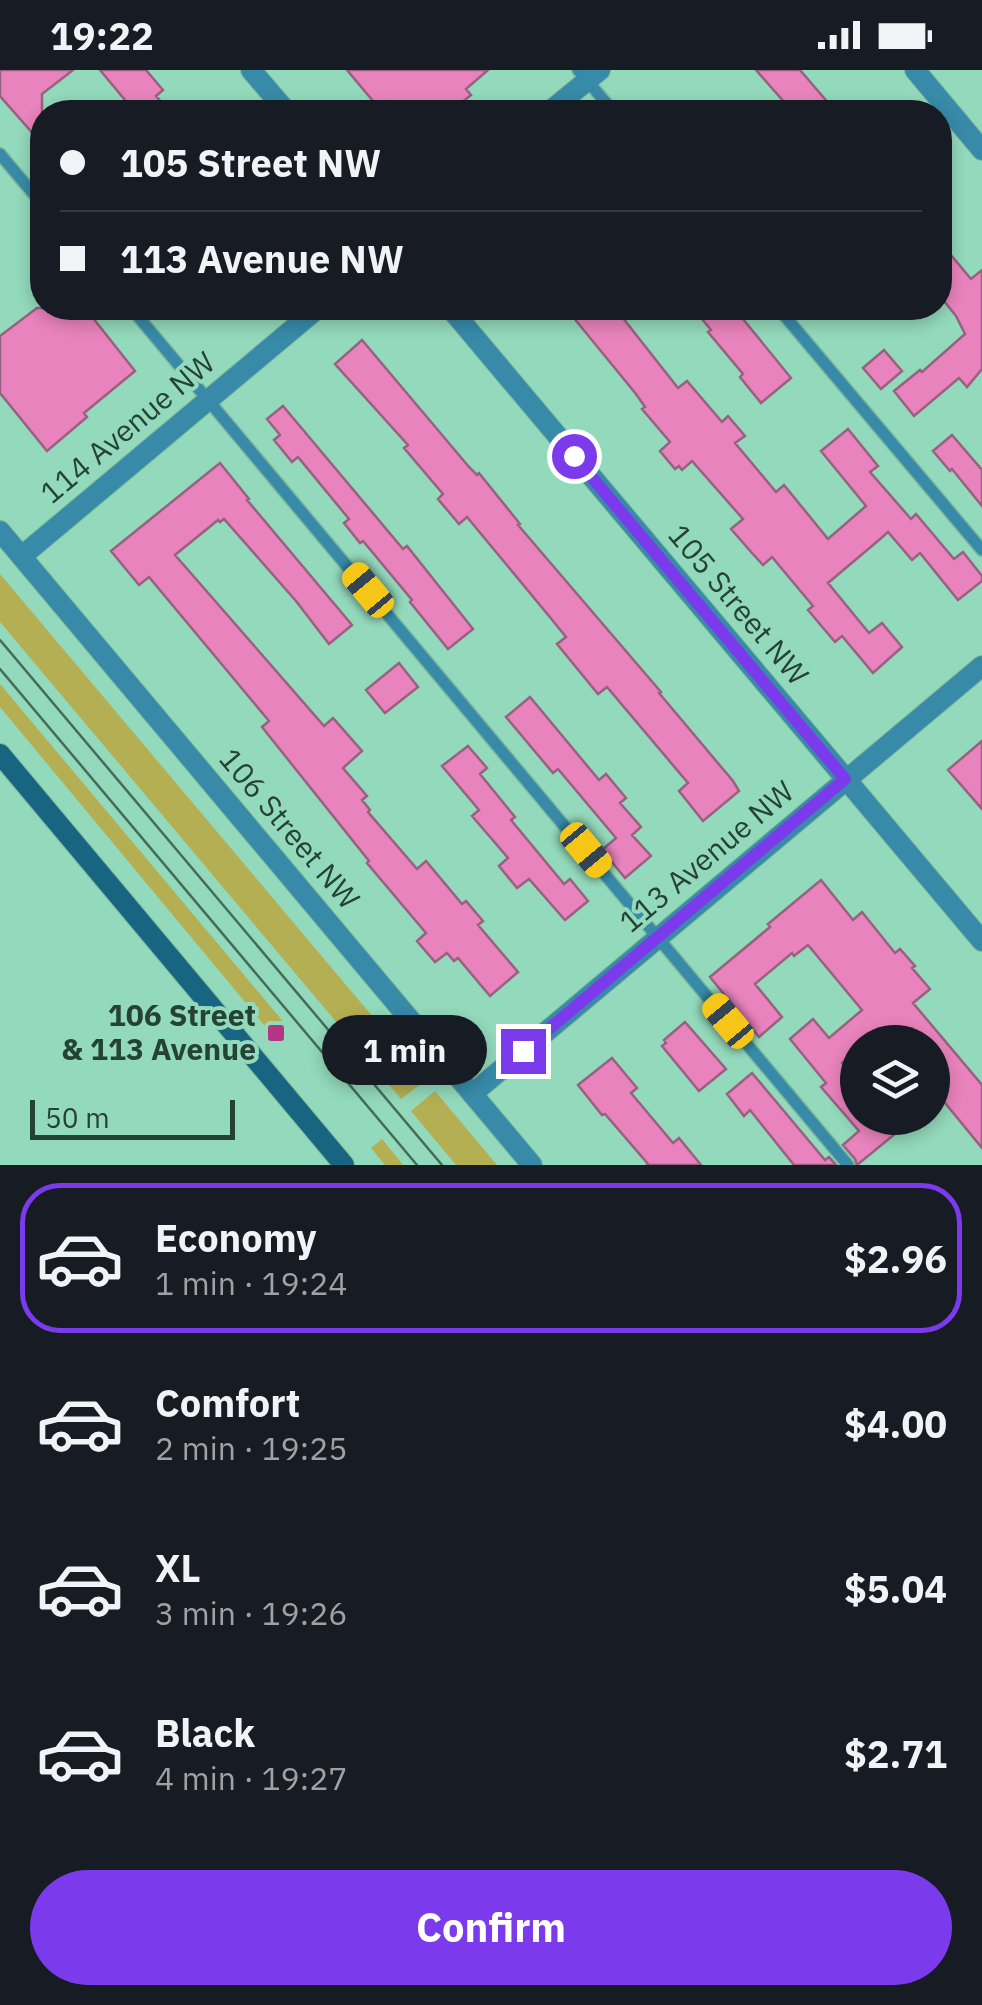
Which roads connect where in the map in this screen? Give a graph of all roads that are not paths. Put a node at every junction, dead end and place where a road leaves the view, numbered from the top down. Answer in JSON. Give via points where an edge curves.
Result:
{"nodes":[{"id":1,"x":251,"y":70,"type":"edge"},
{"id":2,"x":915,"y":70,"type":"edge"},
{"id":3,"x":588,"y":74,"type":"edge"},
{"id":4,"x":277,"y":100,"type":"edge"},
{"id":5,"x":561,"y":100,"type":"edge"},
{"id":6,"x":606,"y":100,"type":"edge"},
{"id":7,"x":940,"y":100,"type":"edge"},
{"id":8,"x":952,"y":114,"type":"edge"},
{"id":9,"x":982,"y":150,"type":"edge"},
{"id":10,"x":0,"y":154,"type":"edge"},
{"id":11,"x":30,"y":190,"type":"edge"},
{"id":12,"x":141,"y":320,"type":"edge"},
{"id":13,"x":304,"y":320,"type":"edge"},
{"id":14,"x":460,"y":320,"type":"edge"},
{"id":15,"x":788,"y":320,"type":"edge"},
{"id":16,"x":209,"y":400,"type":"junction"},
{"id":17,"x":0,"y":531,"type":"edge"},
{"id":18,"x":982,"y":550,"type":"edge"},
{"id":19,"x":22,"y":556,"type":"junction"},
{"id":20,"x":982,"y":666,"type":"edge"},
{"id":21,"x":0,"y":754,"type":"edge"},
{"id":22,"x":845,"y":779,"type":"junction"},
{"id":23,"x":659,"y":938,"type":"junction"},
{"id":24,"x":982,"y":941,"type":"edge"},
{"id":25,"x":472,"y":1094,"type":"junction"},
{"id":26,"x":344,"y":1165,"type":"edge"},
{"id":27,"x":532,"y":1165,"type":"edge"},
{"id":28,"x":848,"y":1165,"type":"edge"}],
"edges":[{"from":1,"to":4,"type":"street"},
{"from":2,"to":7,"type":"street"},
{"from":3,"to":5,"type":"street"},
{"from":3,"to":6,"type":"lane"},
{"from":8,"to":9,"type":"street"},
{"from":10,"to":11,"type":"lane"},
{"from":12,"to":16,"type":"lane"},
{"from":13,"to":16,"type":"street","name":"114 Avenue NW"},
{"from":14,"to":22,"type":"street","name":"105 Street NW"},
{"from":15,"to":18,"type":"lane"},
{"from":16,"to":19,"type":"street","name":"114 Avenue NW"},
{"from":16,"to":23,"type":"lane"},
{"from":17,"to":19,"type":"street","name":"106 Street NW"},
{"from":19,"to":25,"type":"street","name":"106 Street NW"},
{"from":20,"to":22,"type":"street","name":"113 Avenue NW"},
{"from":21,"to":26,"type":"street"},
{"from":22,"to":23,"type":"street","name":"113 Avenue NW"},
{"from":22,"to":24,"type":"street","name":"105 Street NW"},
{"from":23,"to":25,"type":"street","name":"113 Avenue NW"},
{"from":23,"to":28,"type":"lane"},
{"from":25,"to":27,"type":"street","name":"106 Street NW"}]}
